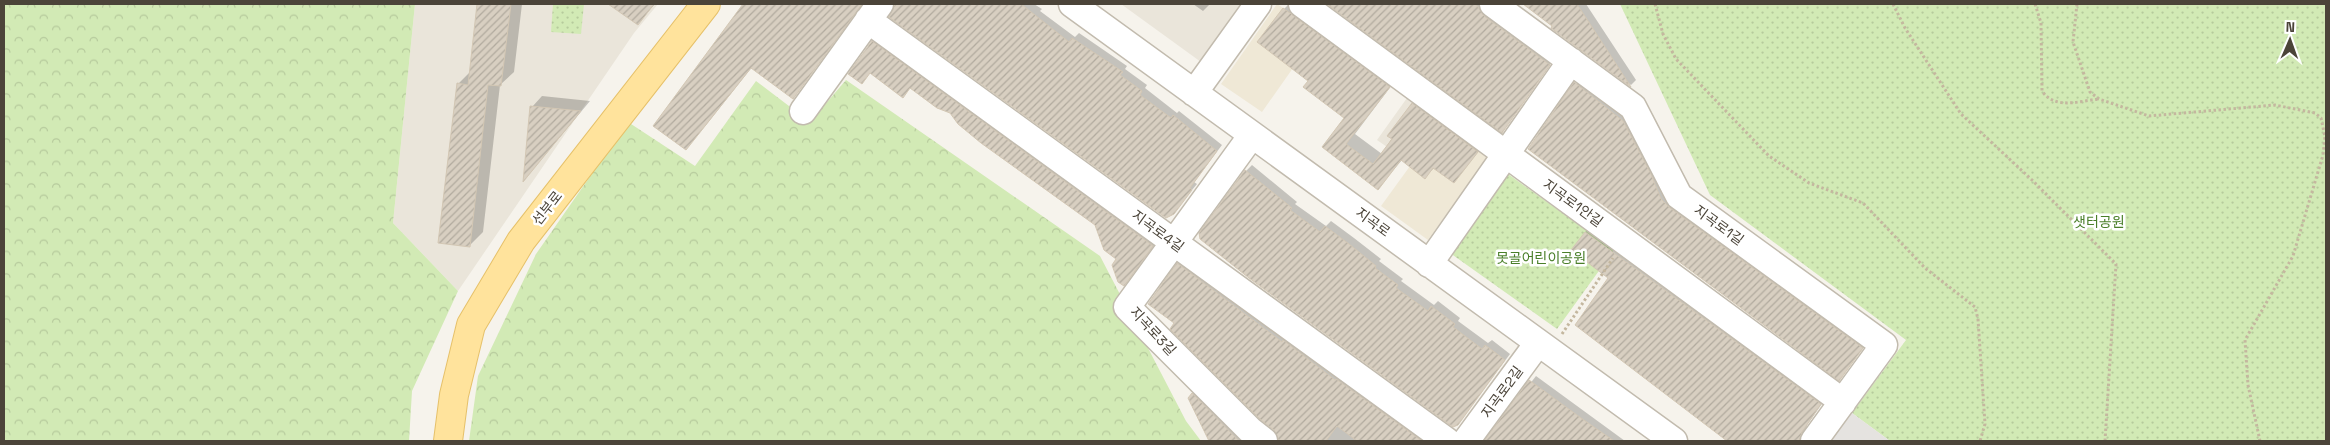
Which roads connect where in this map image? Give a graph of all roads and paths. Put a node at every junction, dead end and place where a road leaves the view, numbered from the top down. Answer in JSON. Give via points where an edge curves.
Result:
{"nodes":[{"id":1,"x":706,"y":4,"type":"edge"},
{"id":2,"x":1072,"y":4,"type":"edge"},
{"id":3,"x":1258,"y":4,"type":"edge"},
{"id":4,"x":1302,"y":4,"type":"edge"},
{"id":5,"x":1493,"y":4,"type":"edge"},
{"id":6,"x":1655,"y":4,"type":"edge"},
{"id":7,"x":1892,"y":4,"type":"edge"},
{"id":8,"x":2035,"y":4,"type":"edge"},
{"id":9,"x":2077,"y":4,"type":"edge"},
{"id":10,"x":874,"y":12,"type":"edge"},
{"id":11,"x":1571,"y":60,"type":"junction"},
{"id":12,"x":1194,"y":93,"type":"junction"},
{"id":13,"x":2099,"y":99,"type":"junction"},
{"id":14,"x":803,"y":111,"type":"dead end"},
{"id":15,"x":1252,"y":135,"type":"junction"},
{"id":16,"x":1506,"y":154,"type":"junction"},
{"id":17,"x":1625,"y":241,"type":"junction"},
{"id":18,"x":1174,"y":242,"type":"junction"},
{"id":19,"x":1429,"y":264,"type":"junction"},
{"id":20,"x":1544,"y":347,"type":"junction"},
{"id":21,"x":1843,"y":402,"type":"junction"},
{"id":22,"x":448,"y":441,"type":"edge"},
{"id":23,"x":1264,"y":441,"type":"edge"},
{"id":24,"x":1447,"y":441,"type":"edge"},
{"id":25,"x":1466,"y":441,"type":"edge"},
{"id":26,"x":1674,"y":441,"type":"edge"},
{"id":27,"x":1814,"y":441,"type":"edge"},
{"id":28,"x":1980,"y":441,"type":"edge"},
{"id":29,"x":2105,"y":441,"type":"edge"},
{"id":30,"x":2260,"y":441,"type":"edge"}],
"edges":[{"from":1,"to":22,"type":"main road","name":"선부로","via":[[521,241],[471,325],[454,395]]},
{"from":2,"to":12,"type":"street","name":"지곡로"},
{"from":3,"to":12,"type":"street"},
{"from":4,"to":16,"type":"street","name":"지곡로1안길"},
{"from":5,"to":11,"type":"street","name":"지곡로1길"},
{"from":6,"to":28,"type":"path","via":[[1663,34],[1676,59],[1769,156],[1810,183],[1863,203],[1925,268],[1975,307],[1985,424]]},
{"from":7,"to":29,"type":"path","via":[[1961,114],[2116,264]]},
{"from":8,"to":13,"type":"path","via":[[2041,23],[2042,91],[2047,99],[2055,104]]},
{"from":9,"to":13,"type":"path","via":[[2073,42],[2090,92]]},
{"from":10,"to":14,"type":"street","name":"지곡로4길"},
{"from":10,"to":18,"type":"street","name":"지곡로4길"},
{"from":11,"to":16,"type":"street"},
{"from":11,"to":21,"type":"street","name":"지곡로1길","via":[[1633,107],[1679,196],[1884,345]]},
{"from":12,"to":15,"type":"street","name":"지곡로"},
{"from":13,"to":30,"type":"path","via":[[2148,116],[2275,105],[2315,113],[2321,118],[2325,137],[2323,155],[2293,256],[2245,340],[2248,385]]},
{"from":15,"to":18,"type":"street","name":"지곡로3길"},
{"from":15,"to":19,"type":"street","name":"지곡로"},
{"from":16,"to":17,"type":"street","name":"지곡로1안길"},
{"from":16,"to":19,"type":"street"},
{"from":17,"to":20,"type":"path"},
{"from":17,"to":21,"type":"street","name":"지곡로1안길"},
{"from":18,"to":23,"type":"street","name":"지곡로3길","via":[[1127,307]]},
{"from":18,"to":24,"type":"street","name":"지곡로4길"},
{"from":19,"to":20,"type":"street","name":"지곡로"},
{"from":20,"to":25,"type":"street","name":"지곡로2길"},
{"from":20,"to":26,"type":"street","name":"지곡로"},
{"from":21,"to":27,"type":"street","name":"지곡로1길"}]}
